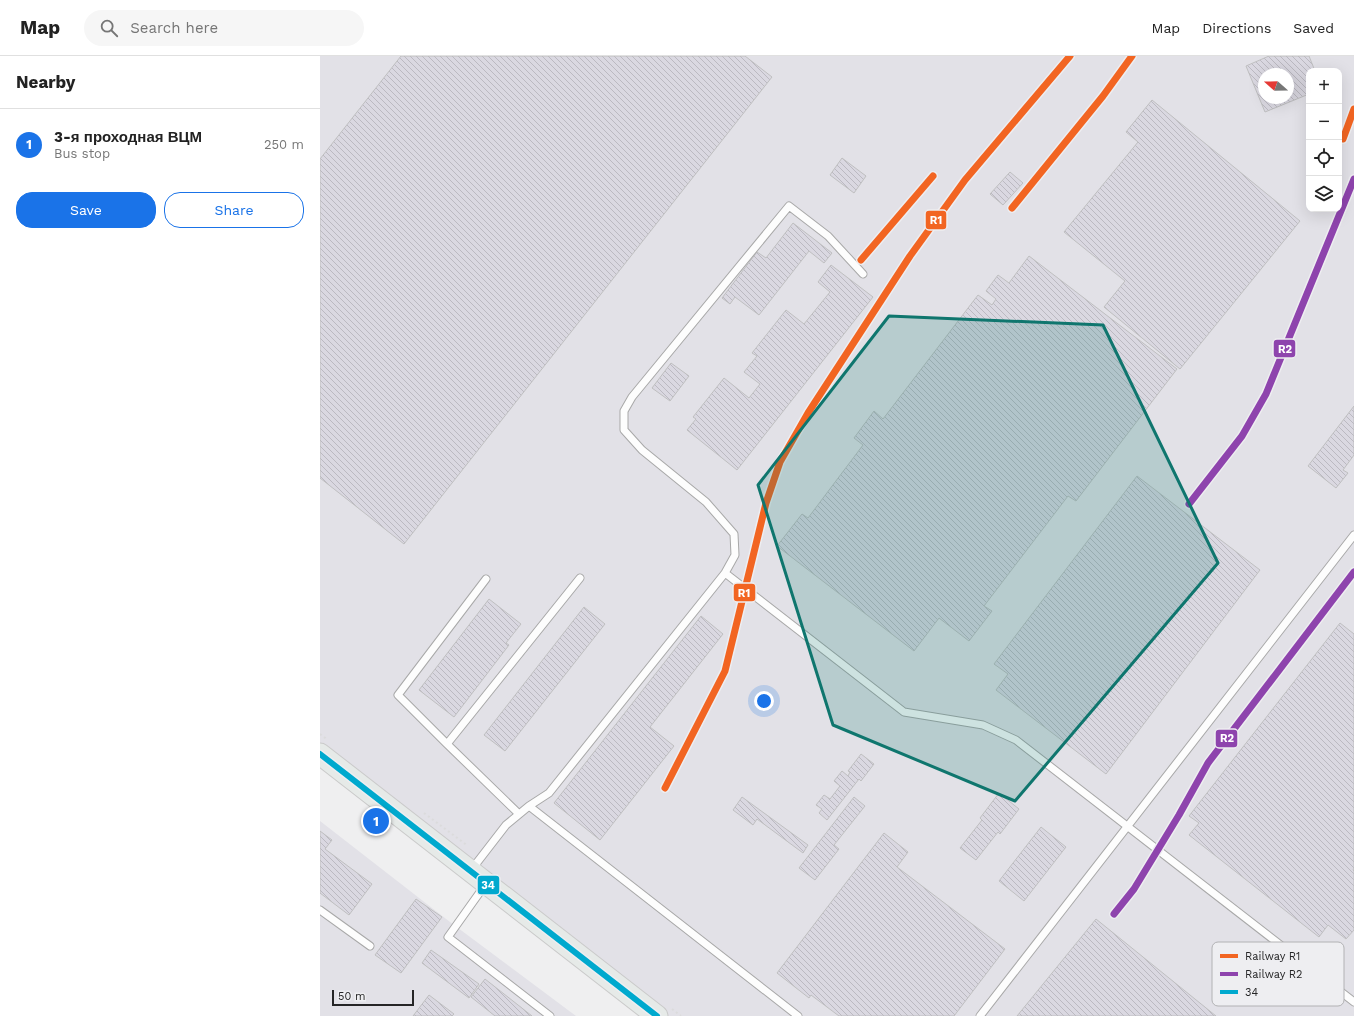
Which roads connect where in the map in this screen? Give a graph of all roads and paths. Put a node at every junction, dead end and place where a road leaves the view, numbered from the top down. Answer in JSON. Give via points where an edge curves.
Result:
{"nodes":[{"id":1,"x":863,"y":274,"type":"dead end"},
{"id":2,"x":1354,"y":535,"type":"edge"},
{"id":3,"x":725,"y":573,"type":"junction"},
{"id":4,"x":580,"y":578,"type":"dead end"},
{"id":5,"x":486,"y":579,"type":"dead end"},
{"id":6,"x":447,"y":744,"type":"junction"},
{"id":7,"x":320,"y":754,"type":"edge"},
{"id":8,"x":528,"y":806,"type":"junction"},
{"id":9,"x":519,"y":814,"type":"junction"},
{"id":10,"x":1127,"y":827,"type":"junction"},
{"id":11,"x":470,"y":871,"type":"junction"},
{"id":12,"x":487,"y":884,"type":"junction"},
{"id":13,"x":320,"y":910,"type":"edge"},
{"id":14,"x":1276,"y":942,"type":"edge"},
{"id":15,"x":370,"y":946,"type":"dead end"},
{"id":16,"x":1344,"y":994,"type":"edge"},
{"id":17,"x":1354,"y":1002,"type":"edge"},
{"id":18,"x":648,"y":1011,"type":"edge"},
{"id":19,"x":550,"y":1016,"type":"edge"},
{"id":20,"x":798,"y":1016,"type":"edge"},
{"id":21,"x":980,"y":1016,"type":"edge"}],
"edges":[{"from":1,"to":3,"type":"lane","via":[[828,236],[789,206],[632,397],[624,411],[624,430],[642,450],[706,502],[734,534],[735,556]]},
{"from":2,"to":10,"type":"lane"},
{"from":3,"to":8,"type":"lane","via":[[549,793]]},
{"from":3,"to":10,"type":"lane","via":[[904,712],[983,725],[1016,740]]},
{"from":4,"to":6,"type":"lane"},
{"from":5,"to":6,"type":"lane","via":[[398,695]]},
{"from":6,"to":9,"type":"lane"},
{"from":7,"to":11,"type":"main road"},
{"from":8,"to":9,"type":"lane"},
{"from":8,"to":20,"type":"lane"},
{"from":9,"to":11,"type":"lane","via":[[506,825]]},
{"from":10,"to":14,"type":"lane"},
{"from":10,"to":21,"type":"lane"},
{"from":11,"to":12,"type":"main road"},
{"from":12,"to":18,"type":"main road"},
{"from":12,"to":19,"type":"lane","via":[[448,937]]},
{"from":13,"to":15,"type":"lane"},
{"from":16,"to":17,"type":"lane"}]}
